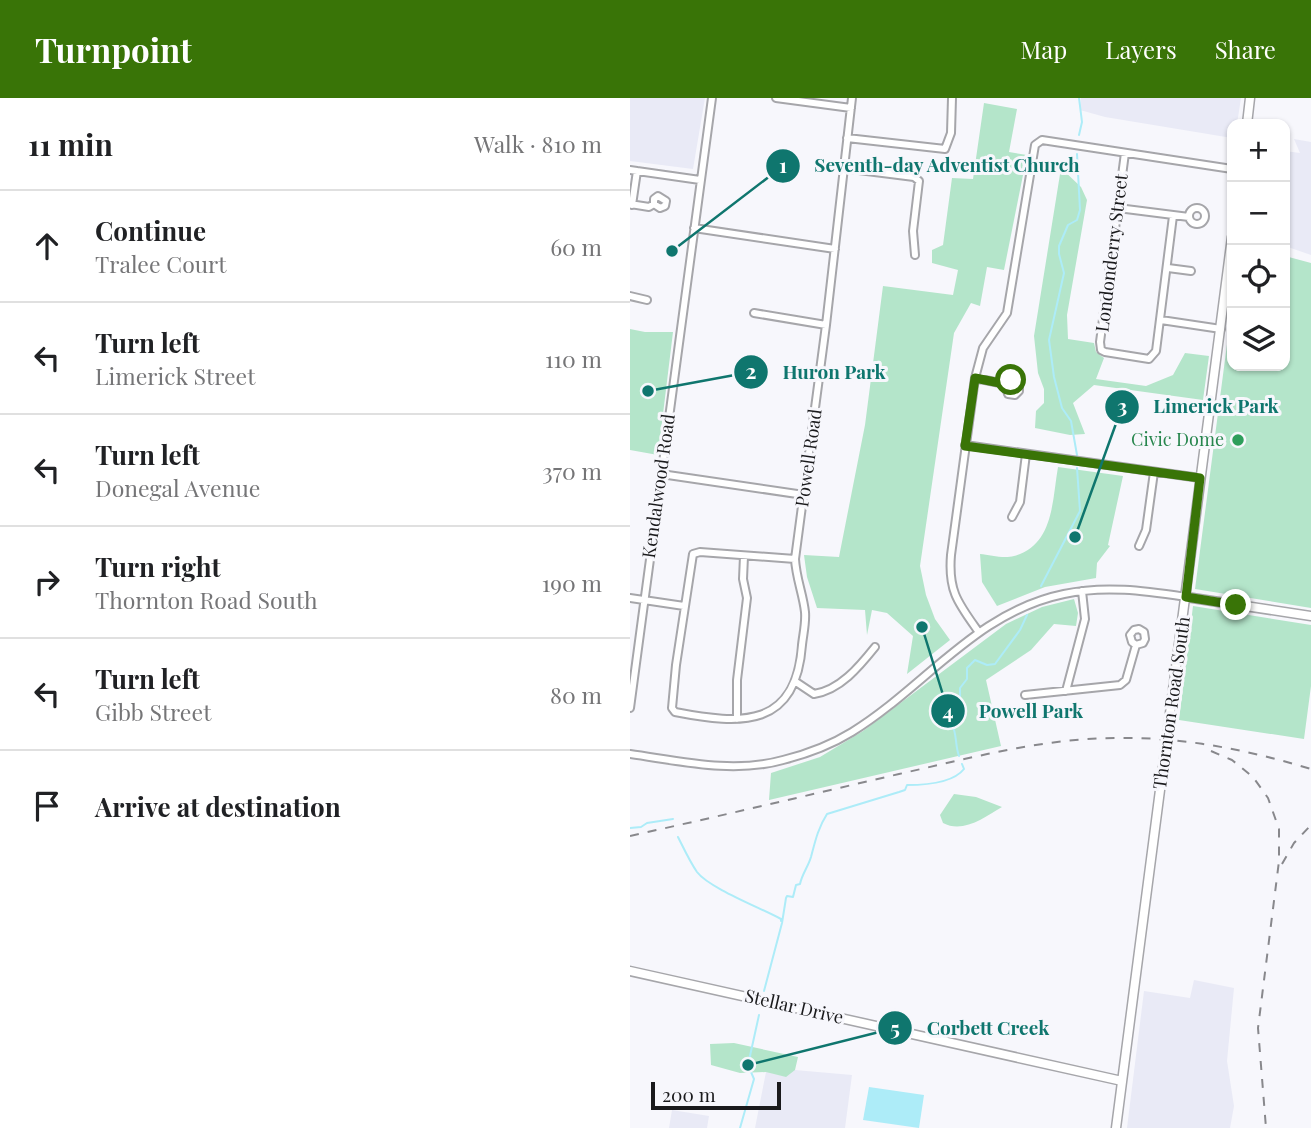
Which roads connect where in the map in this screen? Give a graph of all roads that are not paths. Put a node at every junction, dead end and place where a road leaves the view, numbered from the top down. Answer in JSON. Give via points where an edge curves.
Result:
{"nodes":[{"id":1,"x":712,"y":98,"type":"edge"},
{"id":2,"x":776,"y":98,"type":"edge"},
{"id":3,"x":852,"y":98,"type":"edge"},
{"id":4,"x":952,"y":98,"type":"edge"},
{"id":5,"x":1250,"y":98,"type":"edge"},
{"id":6,"x":851,"y":108,"type":"junction"},
{"id":7,"x":1248,"y":119,"type":"edge"},
{"id":8,"x":847,"y":138,"type":"junction"},
{"id":9,"x":1125,"y":153,"type":"junction"},
{"id":10,"x":843,"y":168,"type":"junction"},
{"id":11,"x":1227,"y":168,"type":"edge"},
{"id":12,"x":633,"y":171,"type":"edge"},
{"id":13,"x":700,"y":180,"type":"junction"},
{"id":14,"x":631,"y":204,"type":"edge"},
{"id":15,"x":654,"y":204,"type":"dead end"},
{"id":16,"x":1118,"y":208,"type":"junction"},
{"id":17,"x":1174,"y":216,"type":"junction"},
{"id":18,"x":1189,"y":216,"type":"dead end"},
{"id":19,"x":694,"y":228,"type":"junction"},
{"id":20,"x":1231,"y":245,"type":"edge"},
{"id":21,"x":835,"y":249,"type":"junction"},
{"id":22,"x":915,"y":255,"type":"dead end"},
{"id":23,"x":1168,"y":268,"type":"junction"},
{"id":24,"x":1191,"y":271,"type":"dead end"},
{"id":25,"x":630,"y":296,"type":"edge"},
{"id":26,"x":647,"y":300,"type":"dead end"},
{"id":27,"x":754,"y":313,"type":"dead end"},
{"id":28,"x":1161,"y":320,"type":"junction"},
{"id":29,"x":826,"y":325,"type":"junction"},
{"id":30,"x":1221,"y":329,"type":"junction"},
{"id":31,"x":975,"y":378,"type":"junction"},
{"id":32,"x":1005,"y":384,"type":"dead end"},
{"id":33,"x":965,"y":446,"type":"junction"},
{"id":34,"x":1026,"y":454,"type":"junction"},
{"id":35,"x":1154,"y":472,"type":"junction"},
{"id":36,"x":661,"y":474,"type":"junction"},
{"id":37,"x":1200,"y":478,"type":"junction"},
{"id":38,"x":804,"y":495,"type":"junction"},
{"id":39,"x":1012,"y":517,"type":"dead end"},
{"id":40,"x":1139,"y":546,"type":"dead end"},
{"id":41,"x":744,"y":556,"type":"junction"},
{"id":42,"x":795,"y":559,"type":"junction"},
{"id":43,"x":1082,"y":591,"type":"junction"},
{"id":44,"x":1186,"y":597,"type":"junction"},
{"id":45,"x":630,"y":598,"type":"edge"},
{"id":46,"x":645,"y":600,"type":"junction"},
{"id":47,"x":684,"y":606,"type":"junction"},
{"id":48,"x":1311,"y":616,"type":"edge"},
{"id":49,"x":978,"y":631,"type":"junction"},
{"id":50,"x":1136,"y":645,"type":"dead end"},
{"id":51,"x":875,"y":647,"type":"dead end"},
{"id":52,"x":796,"y":682,"type":"junction"},
{"id":53,"x":1066,"y":691,"type":"junction"},
{"id":54,"x":1025,"y":695,"type":"dead end"},
{"id":55,"x":630,"y":708,"type":"edge"},
{"id":56,"x":737,"y":719,"type":"junction"},
{"id":57,"x":630,"y":754,"type":"edge"},
{"id":58,"x":630,"y":971,"type":"edge"},
{"id":59,"x":1122,"y":1081,"type":"junction"},
{"id":60,"x":1116,"y":1128,"type":"edge"}],
"edges":[{"from":1,"to":13,"type":"street","name":"Kendalwood Road"},
{"from":2,"to":6,"type":"street"},
{"from":3,"to":6,"type":"street","name":"Powell Road"},
{"from":4,"to":8,"type":"street","via":[[951,133],[945,149]]},
{"from":5,"to":7,"type":"main road"},
{"from":6,"to":8,"type":"street","name":"Powell Road"},
{"from":8,"to":10,"type":"street","name":"Powell Road"},
{"from":9,"to":11,"type":"street"},
{"from":9,"to":16,"type":"street","name":"Londonderry Street"},
{"from":9,"to":31,"type":"street","via":[[1042,140],[1035,145],[1007,313],[984,348]]},
{"from":10,"to":21,"type":"street","name":"Powell Road"},
{"from":10,"to":22,"type":"street","via":[[919,181]]},
{"from":12,"to":13,"type":"street"},
{"from":12,"to":14,"type":"street"},
{"from":13,"to":19,"type":"street","name":"Kendalwood Road"},
{"from":14,"to":15,"type":"street"},
{"from":16,"to":17,"type":"street"},
{"from":16,"to":28,"type":"street","name":"Londonderry Street","via":[[1101,350],[1149,359],[1156,351]]},
{"from":17,"to":18,"type":"street"},
{"from":17,"to":23,"type":"street"},
{"from":19,"to":21,"type":"street"},
{"from":19,"to":36,"type":"street","name":"Kendalwood Road"},
{"from":20,"to":30,"type":"main road","name":"Thornton Road South"},
{"from":21,"to":29,"type":"street","name":"Powell Road"},
{"from":23,"to":24,"type":"street"},
{"from":23,"to":28,"type":"street"},
{"from":25,"to":26,"type":"street"},
{"from":27,"to":29,"type":"street"},
{"from":28,"to":30,"type":"street"},
{"from":29,"to":38,"type":"street","name":"Powell Road"},
{"from":30,"to":37,"type":"main road","name":"Thornton Road South"},
{"from":31,"to":32,"type":"street"},
{"from":31,"to":33,"type":"street"},
{"from":33,"to":34,"type":"street"},
{"from":33,"to":49,"type":"street","via":[[951,584]]},
{"from":34,"to":35,"type":"street"},
{"from":34,"to":39,"type":"street","via":[[1020,502]]},
{"from":35,"to":37,"type":"street"},
{"from":35,"to":40,"type":"street","via":[[1146,530]]},
{"from":36,"to":38,"type":"street"},
{"from":36,"to":46,"type":"street","name":"Kendalwood Road"},
{"from":37,"to":44,"type":"main road","name":"Thornton Road South"},
{"from":38,"to":42,"type":"street","name":"Powell Road"},
{"from":41,"to":42,"type":"street"},
{"from":41,"to":47,"type":"street","via":[[693,554]]},
{"from":41,"to":56,"type":"street","via":[[747,598]]},
{"from":42,"to":52,"type":"street","name":"Powell Road","via":[[805,613]]},
{"from":43,"to":44,"type":"street","via":[[1137,590]]},
{"from":43,"to":49,"type":"street","via":[[1024,606]]},
{"from":43,"to":53,"type":"street","via":[[1085,620]]},
{"from":44,"to":48,"type":"main road"},
{"from":44,"to":59,"type":"main road","name":"Thornton Road South"},
{"from":45,"to":46,"type":"street"},
{"from":46,"to":47,"type":"street"},
{"from":46,"to":55,"type":"street","name":"Kendalwood Road"},
{"from":47,"to":56,"type":"street","via":[[672,708]]},
{"from":49,"to":57,"type":"street","via":[[867,722],[820,748],[748,767]]},
{"from":50,"to":53,"type":"street","via":[[1121,685]]},
{"from":51,"to":52,"type":"street","via":[[832,690],[814,694]]},
{"from":52,"to":56,"type":"street","via":[[783,702],[758,717]]},
{"from":53,"to":54,"type":"street"},
{"from":58,"to":59,"type":"main road","name":"Stellar Drive"},
{"from":59,"to":60,"type":"main road","name":"Thornton Road South"}]}
